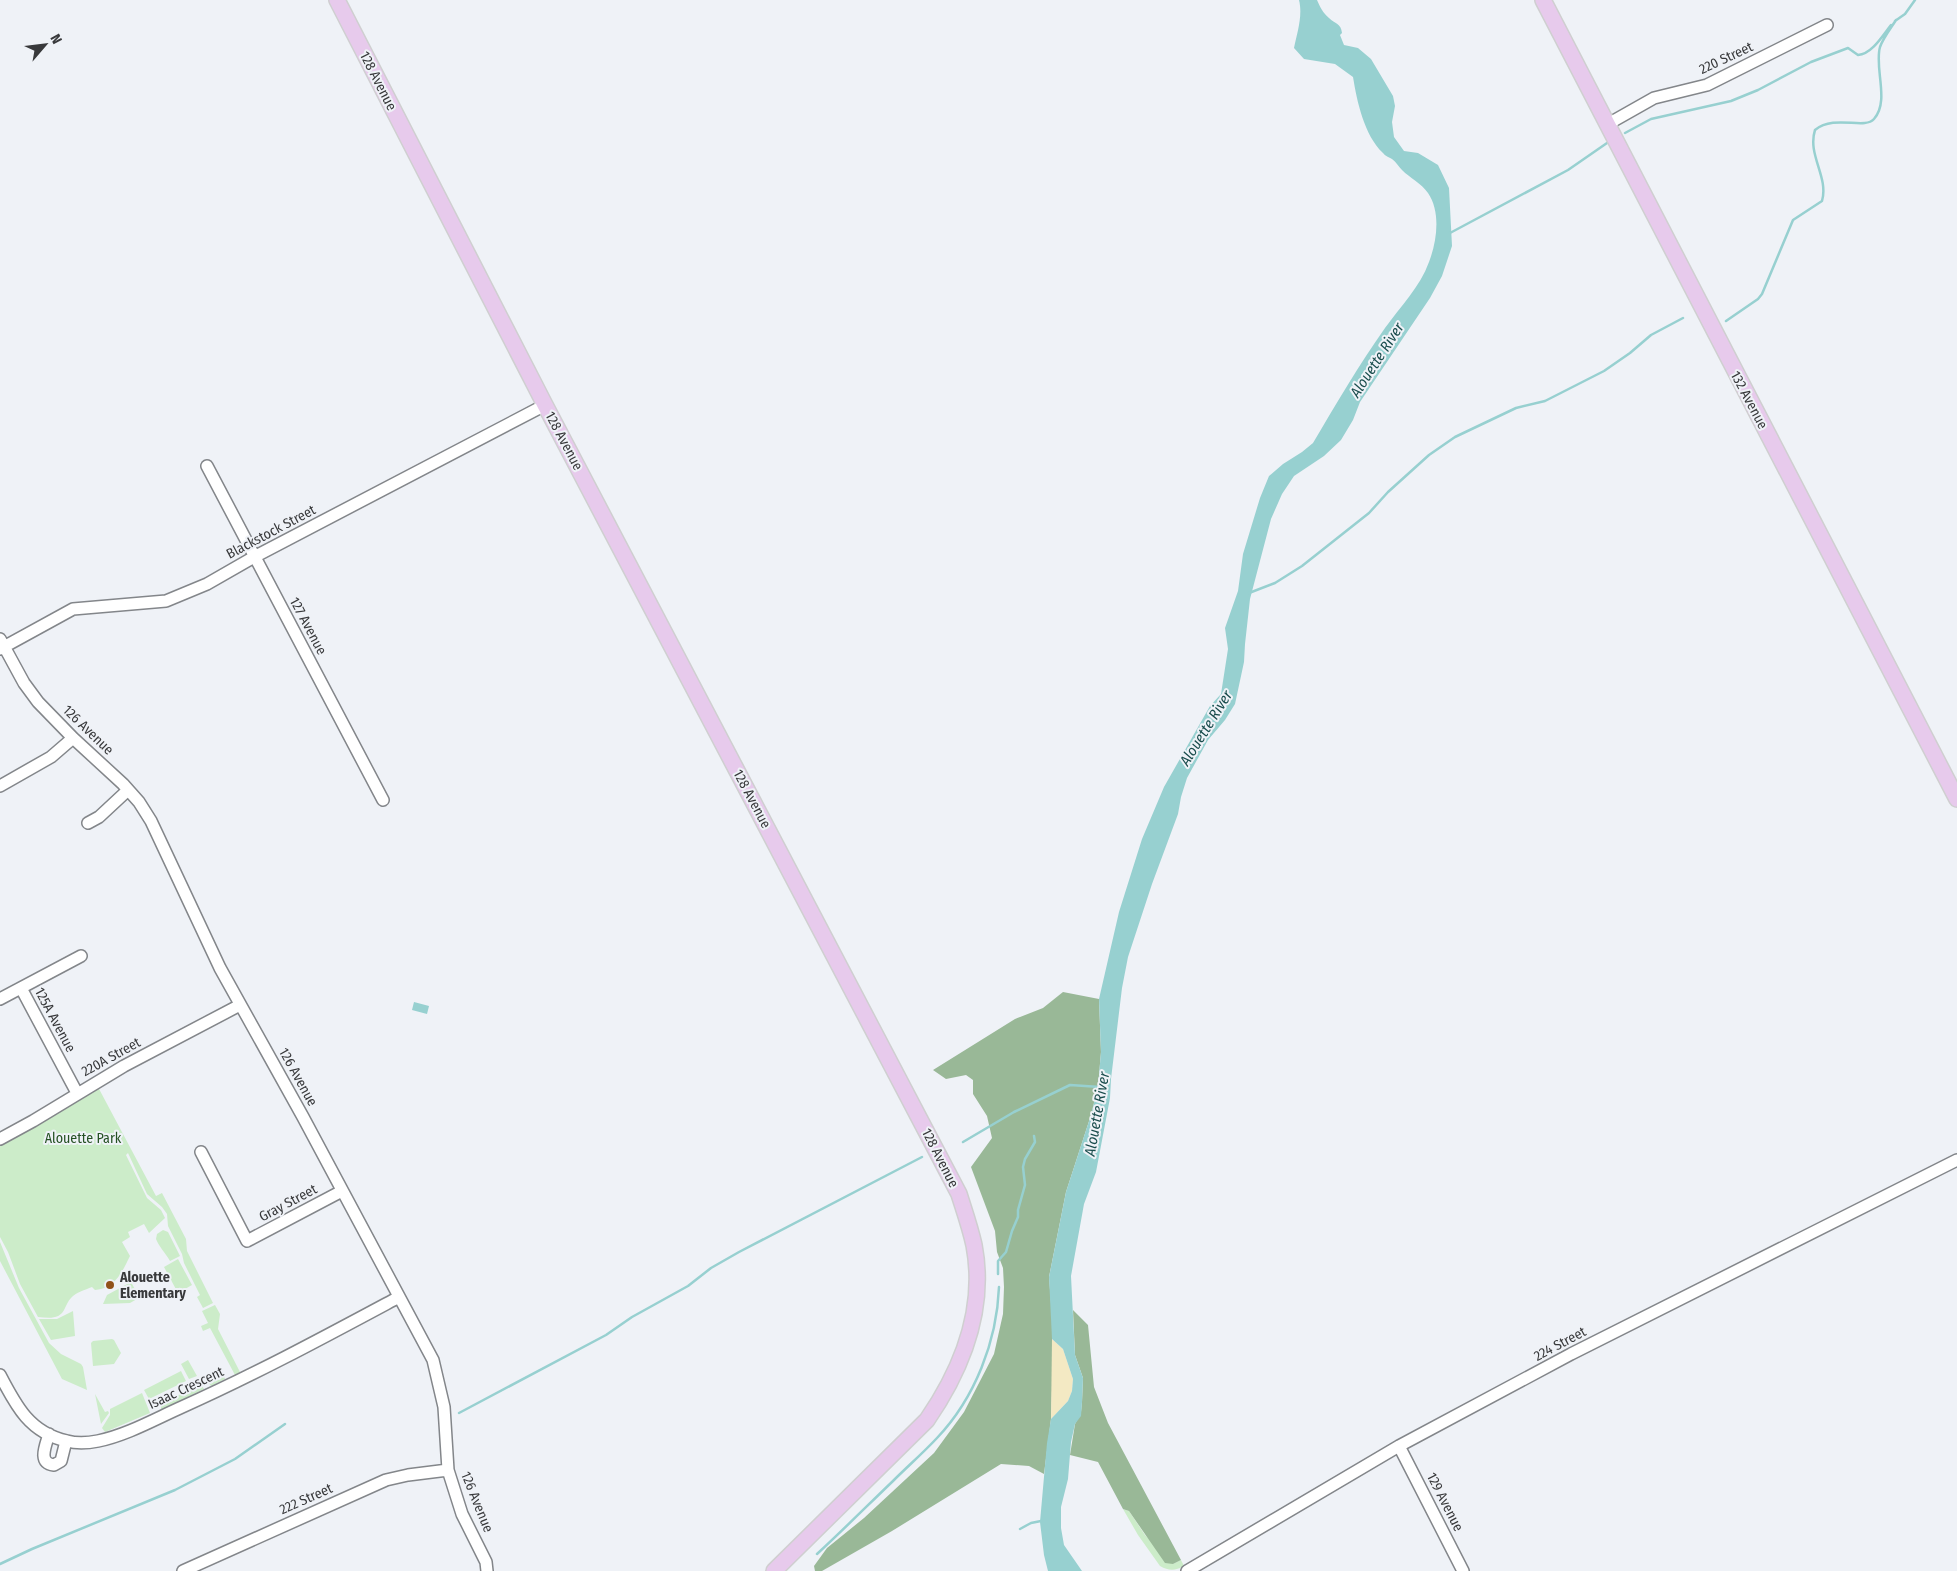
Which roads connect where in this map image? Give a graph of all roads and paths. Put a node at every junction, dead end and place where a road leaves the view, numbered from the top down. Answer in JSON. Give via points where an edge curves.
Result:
{"nodes":[{"id":1,"x":337,"y":0,"type":"edge"},
{"id":2,"x":1543,"y":0,"type":"edge"},
{"id":3,"x":1827,"y":25,"type":"dead end"},
{"id":4,"x":1608,"y":124,"type":"junction"},
{"id":5,"x":545,"y":405,"type":"junction"},
{"id":6,"x":207,"y":466,"type":"dead end"},
{"id":7,"x":254,"y":557,"type":"junction"},
{"id":8,"x":1,"y":645,"type":"edge"},
{"id":9,"x":73,"y":738,"type":"junction"},
{"id":10,"x":0,"y":786,"type":"edge"},
{"id":11,"x":128,"y":790,"type":"junction"},
{"id":12,"x":1957,"y":799,"type":"edge"},
{"id":13,"x":383,"y":800,"type":"dead end"},
{"id":14,"x":88,"y":824,"type":"dead end"},
{"id":15,"x":82,"y":956,"type":"dead end"},
{"id":16,"x":21,"y":988,"type":"junction"},
{"id":17,"x":0,"y":999,"type":"edge"},
{"id":18,"x":240,"y":1005,"type":"junction"},
{"id":19,"x":77,"y":1093,"type":"junction"},
{"id":20,"x":0,"y":1139,"type":"edge"},
{"id":21,"x":201,"y":1152,"type":"dead end"},
{"id":22,"x":1957,"y":1160,"type":"edge"},
{"id":23,"x":342,"y":1190,"type":"junction"},
{"id":24,"x":399,"y":1297,"type":"junction"},
{"id":25,"x":0,"y":1375,"type":"edge"},
{"id":26,"x":49,"y":1434,"type":"junction"},
{"id":27,"x":66,"y":1441,"type":"junction"},
{"id":28,"x":1399,"y":1446,"type":"junction"},
{"id":29,"x":448,"y":1470,"type":"junction"},
{"id":30,"x":183,"y":1571,"type":"edge"},
{"id":31,"x":487,"y":1571,"type":"edge"},
{"id":32,"x":774,"y":1571,"type":"edge"},
{"id":33,"x":1187,"y":1571,"type":"edge"},
{"id":34,"x":1463,"y":1571,"type":"edge"}],
"edges":[{"from":1,"to":5,"type":"main road","name":"128 Avenue"},
{"from":2,"to":4,"type":"main road","name":"132 Avenue"},
{"from":3,"to":4,"type":"street","name":"220 Street","via":[[1707,85],[1654,98]]},
{"from":4,"to":12,"type":"main road","name":"132 Avenue"},
{"from":5,"to":7,"type":"street","name":"Blackstock Street"},
{"from":5,"to":32,"type":"main road","name":"128 Avenue","via":[[959,1194],[974,1246],[977,1293],[971,1332],[957,1370],[941,1399],[927,1420]]},
{"from":6,"to":7,"type":"street","name":"127 Avenue"},
{"from":7,"to":8,"type":"street","name":"Blackstock Street","via":[[207,584],[166,601],[73,609]]},
{"from":7,"to":13,"type":"street","name":"127 Avenue"},
{"from":8,"to":9,"type":"street","name":"126 Avenue","via":[[38,702]]},
{"from":9,"to":10,"type":"street","via":[[51,757]]},
{"from":9,"to":11,"type":"street","name":"126 Avenue"},
{"from":11,"to":14,"type":"street"},
{"from":11,"to":18,"type":"street","name":"126 Avenue","via":[[151,821],[212,954]]},
{"from":15,"to":16,"type":"street"},
{"from":16,"to":17,"type":"street"},
{"from":16,"to":19,"type":"street","name":"125A Avenue"},
{"from":18,"to":19,"type":"street","name":"220A Street"},
{"from":18,"to":23,"type":"street","name":"126 Avenue"},
{"from":19,"to":20,"type":"street","name":"220A Street"},
{"from":21,"to":23,"type":"street","name":"Gray Street","via":[[247,1242]]},
{"from":22,"to":28,"type":"street","name":"224 Street","via":[[1571,1354]]},
{"from":23,"to":24,"type":"street","name":"126 Avenue"},
{"from":24,"to":27,"type":"street","name":"Isaac Crescent","via":[[270,1366],[151,1420],[98,1440]]},
{"from":24,"to":29,"type":"street","name":"126 Avenue","via":[[433,1360],[444,1407]]},
{"from":25,"to":26,"type":"street","name":"Isaac Crescent","via":[[25,1417]]},
{"from":26,"to":27,"type":"street","name":"Isaac Crescent"},
{"from":26,"to":27,"type":"street","via":[[43,1454],[49,1464],[61,1460]]},
{"from":28,"to":33,"type":"street","name":"224 Street"},
{"from":28,"to":34,"type":"street","name":"129 Avenue"},
{"from":29,"to":30,"type":"street","name":"222 Street","via":[[386,1480]]},
{"from":29,"to":31,"type":"street","name":"126 Avenue"}]}
